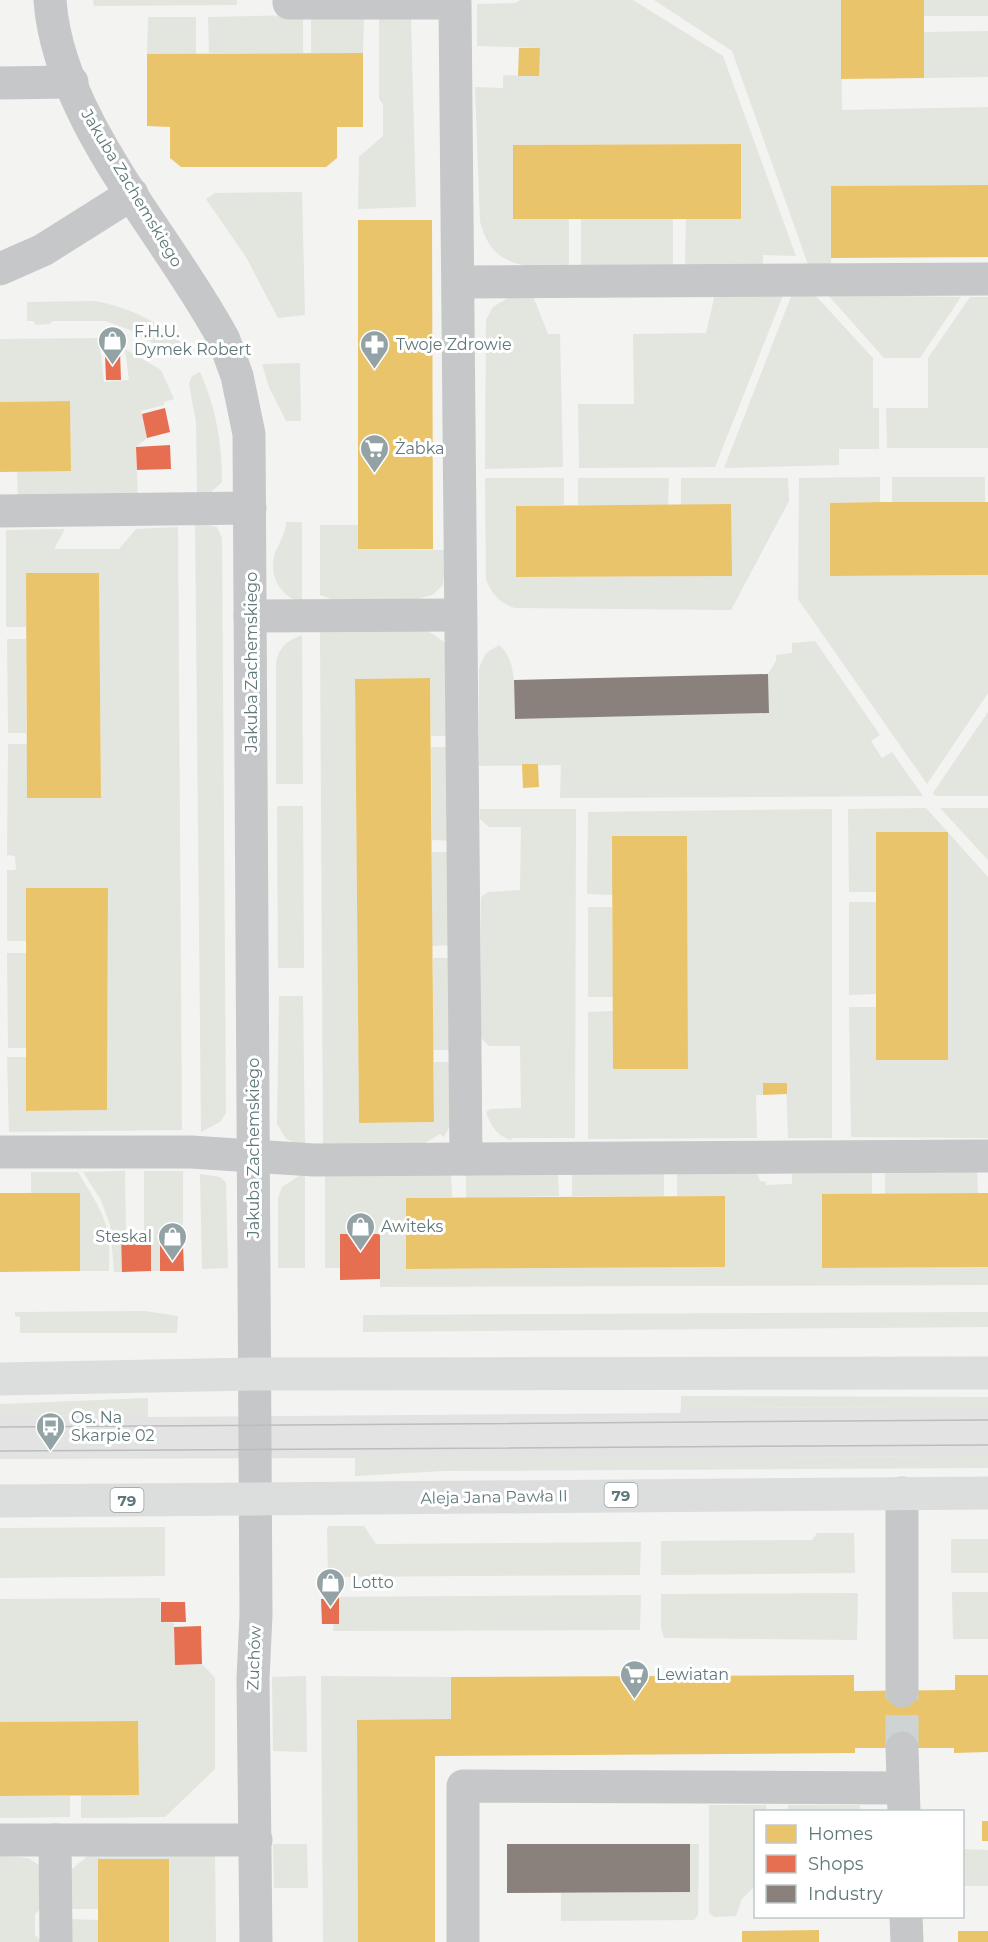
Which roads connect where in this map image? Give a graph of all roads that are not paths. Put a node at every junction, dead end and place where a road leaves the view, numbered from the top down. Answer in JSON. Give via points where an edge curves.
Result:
{"nodes":[{"id":1,"x":50,"y":0,"type":"edge"},
{"id":2,"x":289,"y":0,"type":"edge"},
{"id":3,"x":0,"y":82,"type":"edge"},
{"id":4,"x":72,"y":82,"type":"junction"},
{"id":5,"x":132,"y":194,"type":"junction"},
{"id":6,"x":0,"y":269,"type":"edge"},
{"id":7,"x":988,"y":279,"type":"edge"},
{"id":8,"x":459,"y":282,"type":"junction"},
{"id":9,"x":250,"y":508,"type":"junction"},
{"id":10,"x":0,"y":511,"type":"edge"},
{"id":11,"x":460,"y":615,"type":"junction"},
{"id":12,"x":250,"y":616,"type":"junction"},
{"id":13,"x":0,"y":1152,"type":"edge"},
{"id":14,"x":988,"y":1156,"type":"edge"},
{"id":15,"x":254,"y":1157,"type":"junction"},
{"id":16,"x":466,"y":1159,"type":"junction"},
{"id":17,"x":988,"y":1372,"type":"edge"},
{"id":18,"x":254,"y":1374,"type":"junction"},
{"id":19,"x":0,"y":1378,"type":"edge"},
{"id":20,"x":902,"y":1493,"type":"junction"},
{"id":21,"x":988,"y":1493,"type":"edge"},
{"id":22,"x":253,"y":1500,"type":"junction"},
{"id":23,"x":0,"y":1501,"type":"edge"},
{"id":24,"x":902,"y":1691,"type":"tunnel mouth"},
{"id":25,"x":902,"y":1748,"type":"tunnel mouth"},
{"id":26,"x":903,"y":1800,"type":"edge"},
{"id":27,"x":0,"y":1840,"type":"edge"},
{"id":28,"x":55,"y":1840,"type":"junction"},
{"id":29,"x":256,"y":1840,"type":"junction"},
{"id":30,"x":906,"y":1918,"type":"edge"},
{"id":31,"x":56,"y":1942,"type":"edge"},
{"id":32,"x":256,"y":1942,"type":"edge"},
{"id":33,"x":463,"y":1942,"type":"edge"},
{"id":34,"x":907,"y":1942,"type":"edge"}],
"edges":[{"from":1,"to":4,"type":"street","name":"Jakuba Zachemskiego","via":[[54,32]]},
{"from":2,"to":8,"type":"street","via":[[455,3]]},
{"from":3,"to":4,"type":"street"},
{"from":4,"to":5,"type":"street","name":"Jakuba Zachemskiego","via":[[84,113]]},
{"from":5,"to":6,"type":"street","via":[[43,250]]},
{"from":5,"to":9,"type":"street","name":"Jakuba Zachemskiego","via":[[214,321],[231,355],[248,423]]},
{"from":7,"to":8,"type":"street"},
{"from":8,"to":11,"type":"street"},
{"from":9,"to":10,"type":"street"},
{"from":9,"to":12,"type":"street","name":"Jakuba Zachemskiego"},
{"from":11,"to":12,"type":"street"},
{"from":11,"to":16,"type":"street"},
{"from":12,"to":15,"type":"street","name":"Jakuba Zachemskiego"},
{"from":13,"to":15,"type":"street","via":[[191,1152]]},
{"from":14,"to":16,"type":"street"},
{"from":15,"to":16,"type":"street"},
{"from":15,"to":18,"type":"street","name":"Jakuba Zachemskiego"},
{"from":17,"to":18,"type":"main road"},
{"from":18,"to":19,"type":"main road"},
{"from":18,"to":22,"type":"street","name":"Zuchów"},
{"from":20,"to":21,"type":"main road","name":"Aleja Jana Pawła II","number":"79"},
{"from":20,"to":22,"type":"main road","name":"Aleja Jana Pawła II","number":"79"},
{"from":20,"to":24,"type":"street"},
{"from":22,"to":23,"type":"main road","name":"Aleja Jana Pawła II","number":"79"},
{"from":22,"to":29,"type":"street","name":"Zuchów"},
{"from":25,"to":26,"type":"street"},
{"from":26,"to":33,"type":"street","via":[[463,1786]]},
{"from":27,"to":28,"type":"street"},
{"from":28,"to":29,"type":"street"},
{"from":28,"to":31,"type":"street"},
{"from":29,"to":32,"type":"street","name":"Zuchów"},
{"from":30,"to":34,"type":"street"}]}
